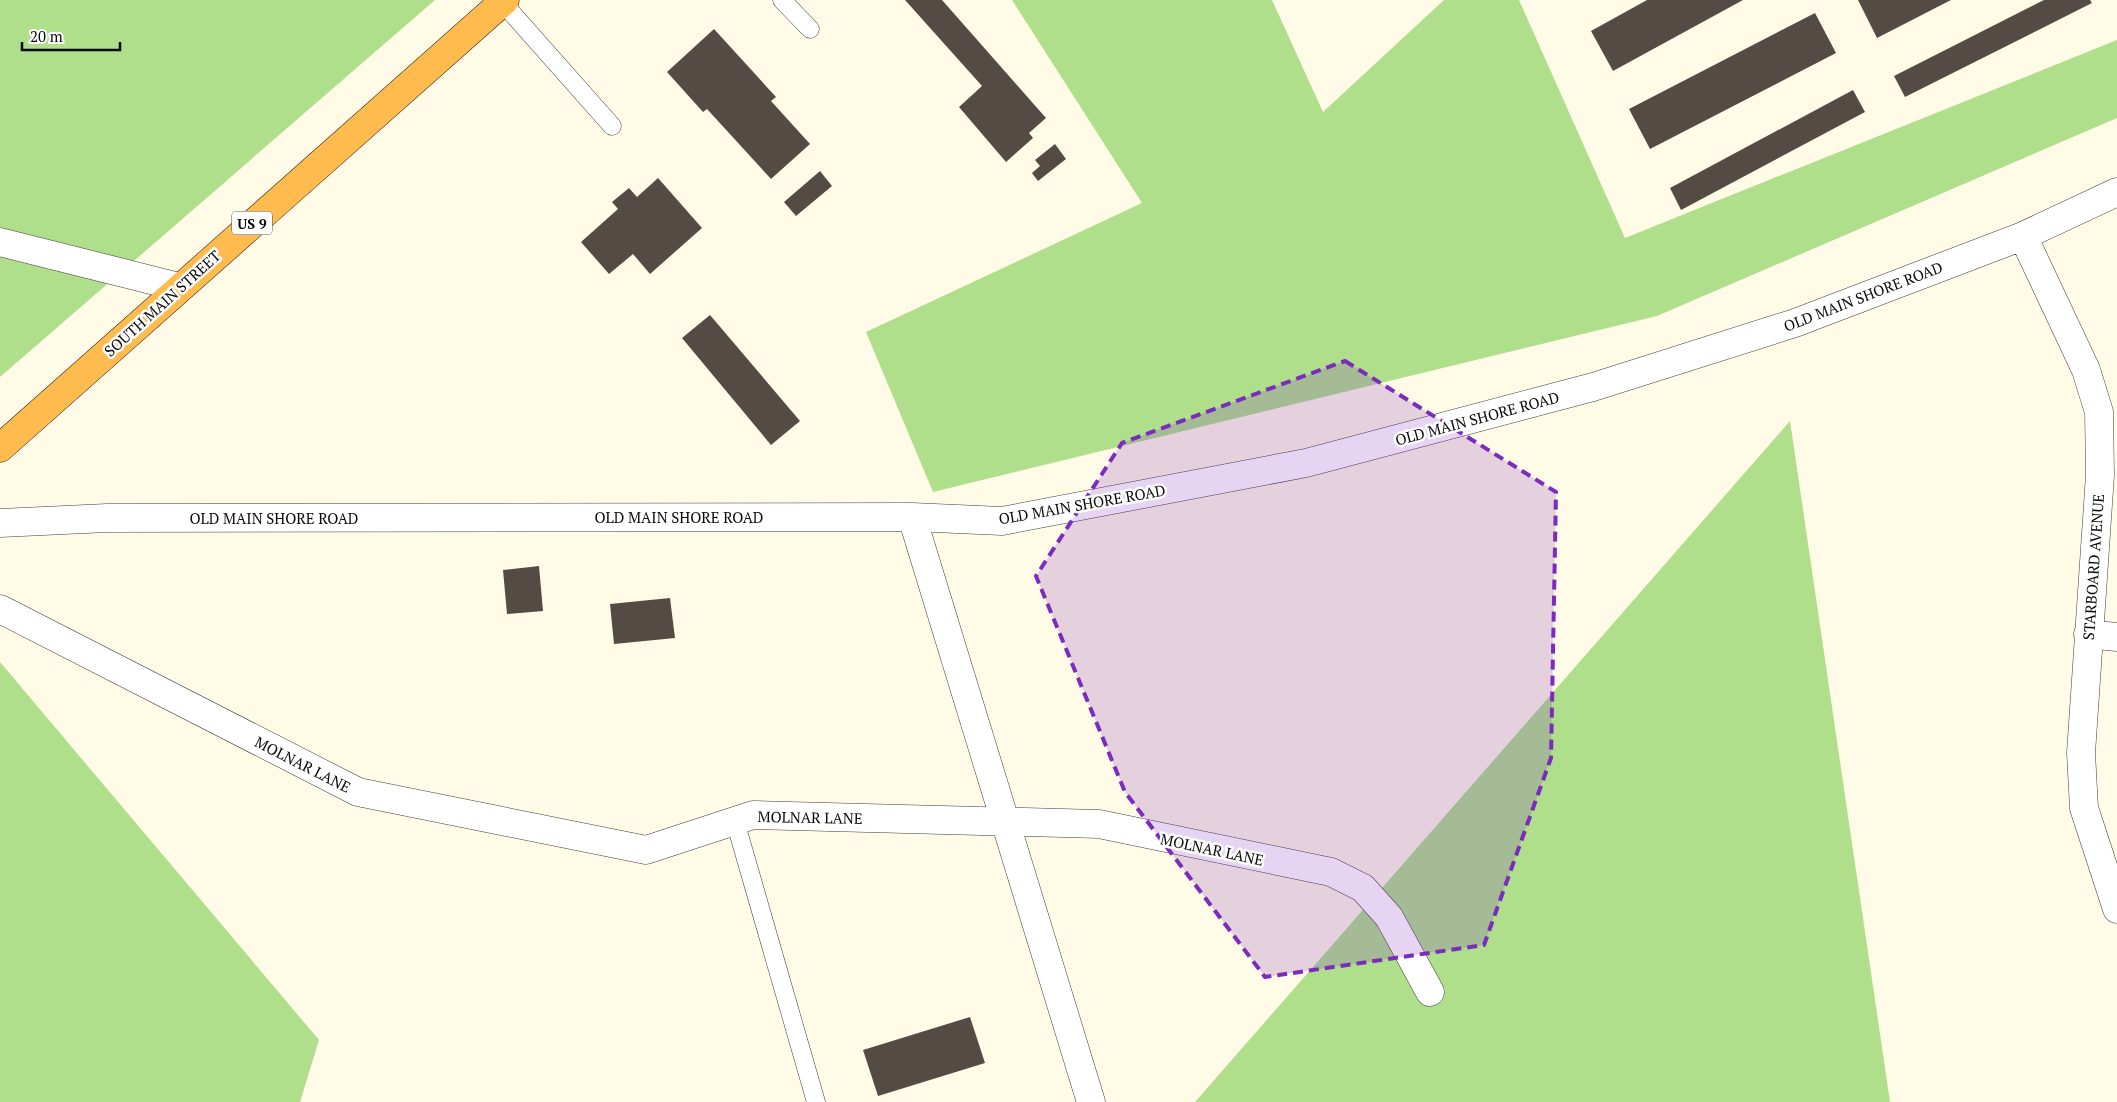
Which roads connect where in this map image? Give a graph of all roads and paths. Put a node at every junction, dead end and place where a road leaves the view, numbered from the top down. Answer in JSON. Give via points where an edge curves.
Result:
{"nodes":[{"id":1,"x":782,"y":0,"type":"edge"},
{"id":2,"x":504,"y":1,"type":"edge"},
{"id":3,"x":810,"y":29,"type":"dead end"},
{"id":4,"x":612,"y":126,"type":"dead end"},
{"id":5,"x":2117,"y":192,"type":"edge"},
{"id":6,"x":2023,"y":236,"type":"junction"},
{"id":7,"x":0,"y":242,"type":"edge"},
{"id":8,"x":179,"y":287,"type":"junction"},
{"id":9,"x":0,"y":448,"type":"edge"},
{"id":10,"x":912,"y":517,"type":"junction"},
{"id":11,"x":0,"y":523,"type":"edge"},
{"id":12,"x":0,"y":608,"type":"edge"},
{"id":13,"x":2088,"y":634,"type":"junction"},
{"id":14,"x":2117,"y":637,"type":"edge"},
{"id":15,"x":735,"y":821,"type":"junction"},
{"id":16,"x":1006,"y":824,"type":"junction"},
{"id":17,"x":2117,"y":909,"type":"edge"},
{"id":18,"x":1430,"y":992,"type":"dead end"},
{"id":19,"x":816,"y":1102,"type":"edge"},
{"id":20,"x":1091,"y":1102,"type":"edge"}],
"edges":[{"from":1,"to":3,"type":"lane"},
{"from":2,"to":4,"type":"lane"},
{"from":2,"to":8,"type":"highway","name":"SOUTH MAIN STREET","number":"US 9"},
{"from":5,"to":6,"type":"street","name":"OLD MAIN SHORE ROAD"},
{"from":6,"to":10,"type":"street","name":"OLD MAIN SHORE ROAD","via":[[1767,332],[1593,387],[1306,463],[1002,521]]},
{"from":6,"to":13,"type":"street","name":"STARBOARD AVENUE","via":[[2086,370],[2099,412],[2100,475]]},
{"from":7,"to":8,"type":"street"},
{"from":8,"to":9,"type":"highway","name":"SOUTH MAIN STREET","number":"US 9"},
{"from":10,"to":11,"type":"street","name":"OLD MAIN SHORE ROAD","via":[[107,518]]},
{"from":10,"to":16,"type":"street"},
{"from":12,"to":15,"type":"street","name":"MOLNAR LANE","via":[[358,792],[646,850]]},
{"from":13,"to":14,"type":"street"},
{"from":13,"to":17,"type":"street","name":"STARBOARD AVENUE","via":[[2081,753],[2084,808]]},
{"from":15,"to":16,"type":"street","name":"MOLNAR LANE","via":[[753,815]]},
{"from":15,"to":19,"type":"lane"},
{"from":16,"to":18,"type":"street","name":"MOLNAR LANE","via":[[1099,824],[1331,872],[1363,888],[1389,917]]},
{"from":16,"to":20,"type":"street"}]}
